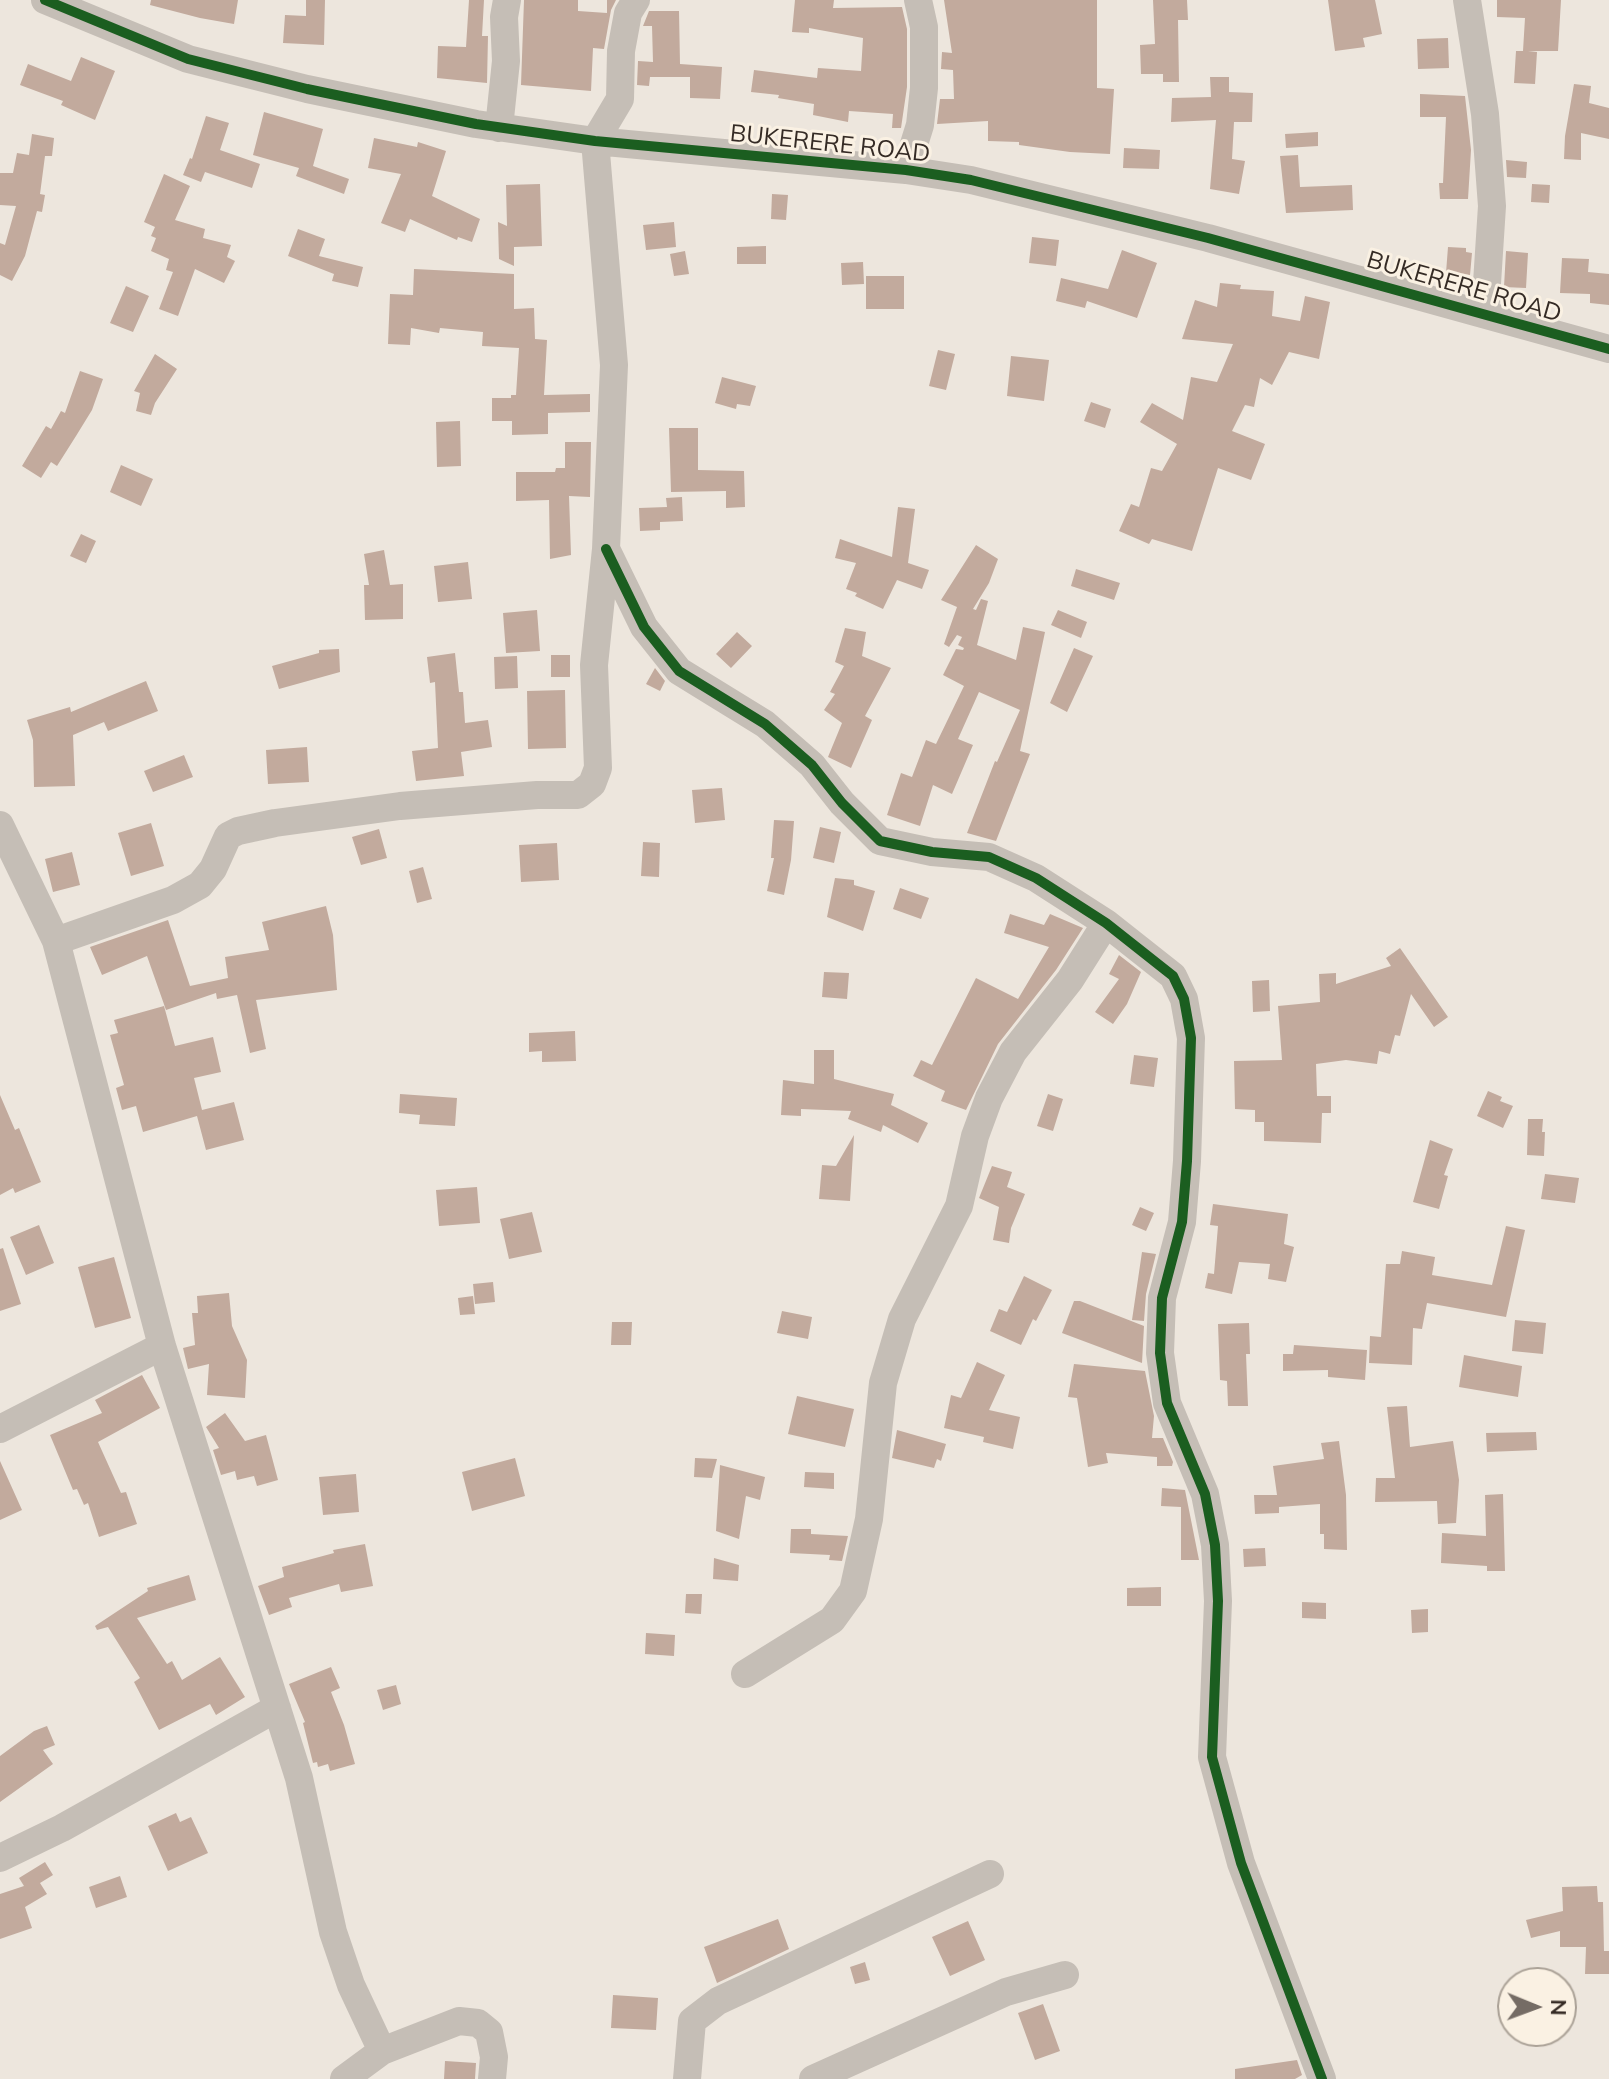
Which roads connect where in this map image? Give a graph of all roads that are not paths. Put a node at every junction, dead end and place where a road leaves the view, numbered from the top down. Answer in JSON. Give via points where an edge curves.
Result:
{"nodes":[{"id":1,"x":45,"y":0,"type":"edge"},
{"id":2,"x":507,"y":0,"type":"edge"},
{"id":3,"x":636,"y":0,"type":"edge"},
{"id":4,"x":918,"y":0,"type":"edge"},
{"id":5,"x":1467,"y":0,"type":"edge"},
{"id":6,"x":499,"y":128,"type":"junction"},
{"id":7,"x":595,"y":141,"type":"junction"},
{"id":8,"x":906,"y":170,"type":"junction"},
{"id":9,"x":1485,"y":314,"type":"junction"},
{"id":10,"x":1609,"y":349,"type":"edge"},
{"id":11,"x":606,"y":549,"type":"junction"},
{"id":12,"x":0,"y":825,"type":"edge"},
{"id":13,"x":1106,"y":923,"type":"junction"},
{"id":14,"x":56,"y":941,"type":"junction"},
{"id":15,"x":162,"y":1346,"type":"junction"},
{"id":16,"x":0,"y":1429,"type":"edge"},
{"id":17,"x":745,"y":1674,"type":"dead end"},
{"id":18,"x":277,"y":1708,"type":"junction"},
{"id":19,"x":0,"y":1858,"type":"edge"},
{"id":20,"x":990,"y":1874,"type":"dead end"},
{"id":21,"x":1065,"y":1975,"type":"dead end"},
{"id":22,"x":382,"y":2051,"type":"junction"},
{"id":23,"x":344,"y":2079,"type":"edge"},
{"id":24,"x":492,"y":2079,"type":"edge"},
{"id":25,"x":687,"y":2079,"type":"edge"},
{"id":26,"x":813,"y":2079,"type":"edge"},
{"id":27,"x":1322,"y":2079,"type":"edge"}],
"edges":[{"from":1,"to":6,"type":"street","name":"BUKERERE ROAD","via":[[188,59]]},
{"from":2,"to":6,"type":"street"},
{"from":3,"to":7,"type":"street","via":[[628,13],[621,51],[620,99]]},
{"from":4,"to":8,"type":"street","via":[[924,27],[924,88],[920,125]]},
{"from":5,"to":9,"type":"street","via":[[1485,114],[1492,206]]},
{"from":6,"to":7,"type":"street","name":"BUKERERE ROAD"},
{"from":7,"to":8,"type":"street","name":"BUKERERE ROAD"},
{"from":7,"to":11,"type":"street","via":[[614,365]]},
{"from":8,"to":9,"type":"street","name":"BUKERERE ROAD","via":[[971,180],[1208,238]]},
{"from":9,"to":10,"type":"street","name":"BUKERERE ROAD"},
{"from":11,"to":13,"type":"street","via":[[644,627],[679,671],[765,724],[812,765],[880,841],[989,857],[1036,878]]},
{"from":11,"to":14,"type":"street","via":[[594,665],[598,768],[592,784],[578,795],[400,806],[238,831],[228,836],[200,885],[173,900]]},
{"from":12,"to":14,"type":"street"},
{"from":13,"to":17,"type":"street","via":[[1070,980],[1013,1052],[989,1098],[959,1206],[902,1319],[883,1383],[869,1519],[853,1591],[832,1620]]},
{"from":13,"to":27,"type":"street","via":[[1173,976],[1184,999],[1191,1038],[1187,1161],[1182,1222],[1162,1298],[1160,1353],[1167,1403],[1205,1494],[1215,1545],[1212,1757],[1241,1863]]},
{"from":14,"to":15,"type":"street"},
{"from":15,"to":16,"type":"street"},
{"from":15,"to":18,"type":"street"},
{"from":18,"to":19,"type":"street"},
{"from":18,"to":22,"type":"street","via":[[299,1778],[333,1932]]},
{"from":20,"to":25,"type":"street","via":[[718,2001],[692,2021]]},
{"from":21,"to":26,"type":"street","via":[[1006,1992]]},
{"from":22,"to":23,"type":"street"},
{"from":22,"to":24,"type":"street","via":[[459,2021],[478,2023],[489,2032],[492,2044]]}]}
